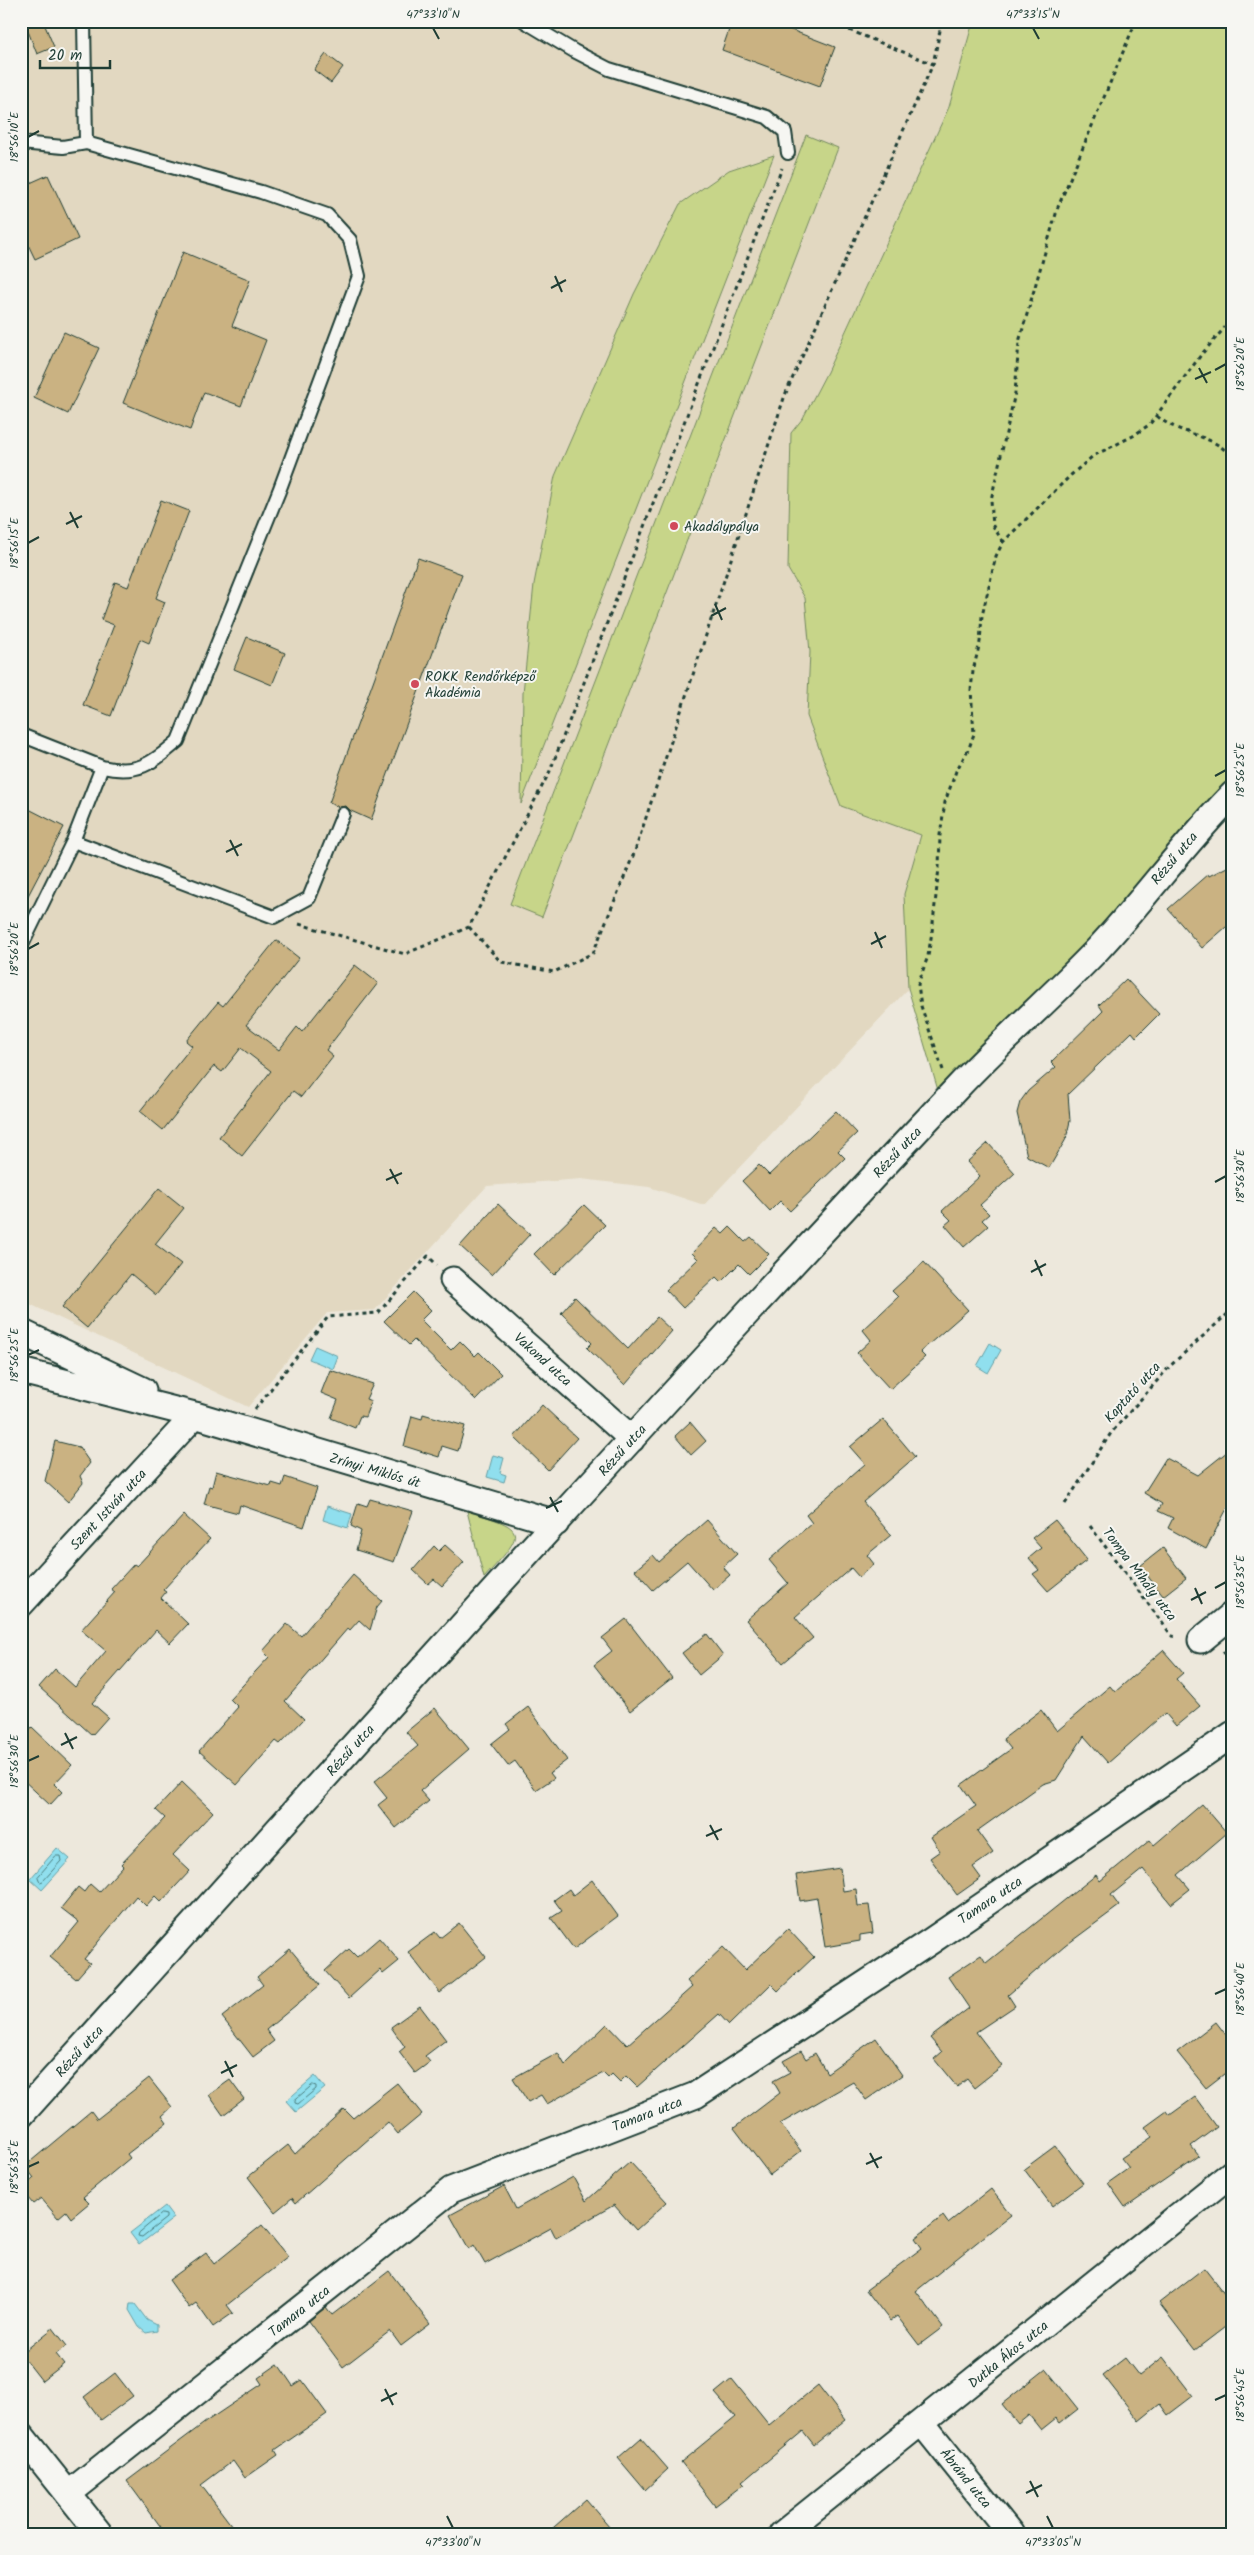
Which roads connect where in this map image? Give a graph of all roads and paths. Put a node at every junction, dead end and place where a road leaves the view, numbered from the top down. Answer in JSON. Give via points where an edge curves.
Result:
{"nodes":[{"id":1,"x":84,"y":21,"type":"edge"},
{"id":2,"x":524,"y":21,"type":"edge"},
{"id":3,"x":827,"y":21,"type":"edge"},
{"id":4,"x":942,"y":21,"type":"edge"},
{"id":5,"x":1136,"y":21,"type":"edge"},
{"id":6,"x":934,"y":64,"type":"junction"},
{"id":7,"x":21,"y":143,"type":"edge"},
{"id":8,"x":86,"y":143,"type":"junction"},
{"id":9,"x":788,"y":153,"type":"joint"},
{"id":10,"x":1233,"y":318,"type":"edge"},
{"id":11,"x":1158,"y":416,"type":"junction"},
{"id":12,"x":1233,"y":459,"type":"edge"},
{"id":13,"x":1003,"y":542,"type":"junction"},
{"id":14,"x":21,"y":735,"type":"edge"},
{"id":15,"x":102,"y":767,"type":"junction"},
{"id":16,"x":1233,"y":794,"type":"edge"},
{"id":17,"x":343,"y":814,"type":"dead end"},
{"id":18,"x":73,"y":841,"type":"junction"},
{"id":19,"x":274,"y":917,"type":"junction"},
{"id":20,"x":469,"y":927,"type":"junction"},
{"id":21,"x":21,"y":947,"type":"edge"},
{"id":22,"x":958,"y":1087,"type":"junction"},
{"id":23,"x":453,"y":1280,"type":"joint"},
{"id":24,"x":1233,"y":1309,"type":"edge"},
{"id":25,"x":21,"y":1332,"type":"edge"},
{"id":26,"x":21,"y":1371,"type":"edge"},
{"id":27,"x":195,"y":1415,"type":"junction"},
{"id":28,"x":239,"y":1429,"type":"junction"},
{"id":29,"x":632,"y":1438,"type":"junction"},
{"id":30,"x":1065,"y":1504,"type":"dead end"},
{"id":31,"x":556,"y":1523,"type":"junction"},
{"id":32,"x":1090,"y":1526,"type":"dead end"},
{"id":33,"x":21,"y":1604,"type":"edge"},
{"id":34,"x":1233,"y":1614,"type":"edge"},
{"id":35,"x":1211,"y":1644,"type":"junction"},
{"id":36,"x":1233,"y":1665,"type":"edge"},
{"id":37,"x":1233,"y":1734,"type":"edge"},
{"id":38,"x":21,"y":2115,"type":"edge"},
{"id":39,"x":1233,"y":2172,"type":"edge"},
{"id":40,"x":922,"y":2423,"type":"junction"},
{"id":41,"x":21,"y":2435,"type":"edge"},
{"id":42,"x":68,"y":2494,"type":"junction"},
{"id":43,"x":100,"y":2534,"type":"edge"},
{"id":44,"x":782,"y":2534,"type":"edge"},
{"id":45,"x":1011,"y":2534,"type":"edge"}],
"edges":[{"from":1,"to":8,"type":"lane"},
{"from":2,"to":9,"type":"lane","via":[[609,69],[767,117],[785,132]]},
{"from":3,"to":6,"type":"path"},
{"from":4,"to":6,"type":"path"},
{"from":5,"to":13,"type":"path","via":[[1058,207],[1018,342],[1015,393],[990,500],[993,526]]},
{"from":6,"to":20,"type":"path","via":[[785,395],[635,852],[593,953],[554,972],[501,962]]},
{"from":7,"to":8,"type":"lane","via":[[64,147]]},
{"from":8,"to":15,"type":"lane","via":[[262,192],[327,215],[350,240],[359,276],[279,491],[178,741],[154,762],[122,771]]},
{"from":9,"to":20,"type":"path","via":[[550,771]]},
{"from":10,"to":11,"type":"path","via":[[1201,355]]},
{"from":11,"to":12,"type":"path","via":[[1172,427],[1212,441]]},
{"from":11,"to":13,"type":"path","via":[[1133,436],[1093,456]]},
{"from":13,"to":22,"type":"path","via":[[992,571],[973,671],[974,734],[945,802],[932,932],[918,984],[921,1006],[941,1067]]},
{"from":14,"to":15,"type":"lane"},
{"from":15,"to":18,"type":"lane"},
{"from":16,"to":22,"type":"street","name":"Rézsű utca","via":[[1202,825],[1095,952]]},
{"from":17,"to":19,"type":"lane","via":[[310,898]]},
{"from":18,"to":19,"type":"lane"},
{"from":18,"to":21,"type":"lane"},
{"from":19,"to":20,"type":"path","via":[[405,954]]},
{"from":22,"to":29,"type":"street","name":"Rézsű utca"},
{"from":23,"to":28,"type":"path","via":[[428,1256],[378,1313],[328,1317]]},
{"from":23,"to":29,"type":"street","name":"Vakond utca"},
{"from":24,"to":30,"type":"path","name":"Kaptató utca","via":[[1170,1366],[1111,1432]]},
{"from":25,"to":27,"type":"street","name":"Zrínyi Miklós út"},
{"from":26,"to":27,"type":"street","name":"Zrínyi Miklós út"},
{"from":27,"to":28,"type":"street","name":"Zrínyi Miklós út"},
{"from":27,"to":33,"type":"street","name":"Szent István utca"},
{"from":28,"to":31,"type":"street","name":"Zrínyi Miklós út"},
{"from":29,"to":31,"type":"street","name":"Rézsű utca"},
{"from":31,"to":38,"type":"street","name":"Rézsű utca"},
{"from":32,"to":35,"type":"path","name":"Tompa Mihály utca","via":[[1172,1636]]},
{"from":34,"to":35,"type":"street"},
{"from":35,"to":36,"type":"path"},
{"from":37,"to":42,"type":"street","name":"Tamara utca","via":[[931,1941],[696,2095],[451,2190]]},
{"from":39,"to":40,"type":"street","name":"Dutka Ákos utca"},
{"from":40,"to":44,"type":"street","name":"Dutka Ákos utca"},
{"from":40,"to":45,"type":"street","name":"Ábránd utca"},
{"from":41,"to":42,"type":"street"},
{"from":42,"to":43,"type":"street"}]}
